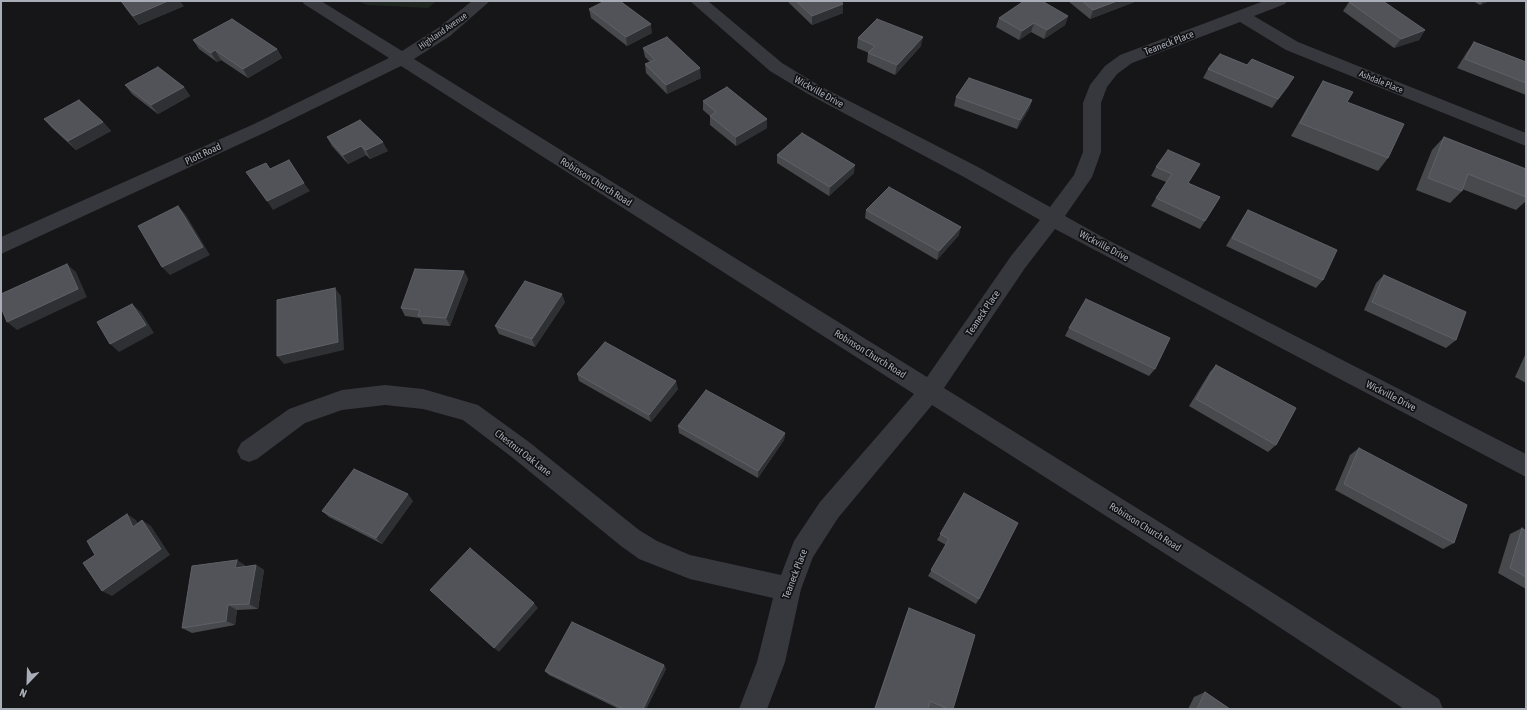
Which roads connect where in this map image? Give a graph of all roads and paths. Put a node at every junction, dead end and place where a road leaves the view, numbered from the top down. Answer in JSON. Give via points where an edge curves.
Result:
{"nodes":[{"id":1,"x":310,"y":1,"type":"edge"},
{"id":2,"x":482,"y":1,"type":"edge"},
{"id":3,"x":698,"y":1,"type":"edge"},
{"id":4,"x":1279,"y":1,"type":"edge"},
{"id":5,"x":1240,"y":15,"type":"junction"},
{"id":6,"x":402,"y":59,"type":"junction"},
{"id":7,"x":1526,"y":140,"type":"edge"},
{"id":8,"x":1053,"y":218,"type":"junction"},
{"id":9,"x":1,"y":246,"type":"edge"},
{"id":10,"x":930,"y":391,"type":"junction"},
{"id":11,"x":249,"y":451,"type":"dead end"},
{"id":12,"x":1526,"y":466,"type":"edge"},
{"id":13,"x":788,"y":589,"type":"junction"},
{"id":14,"x":753,"y":709,"type":"edge"},
{"id":15,"x":1429,"y":709,"type":"edge"}],
"edges":[{"from":1,"to":6,"type":"street","name":"Robinson Church Road"},
{"from":2,"to":6,"type":"street","name":"Highland Avenue","via":[[444,32]]},
{"from":3,"to":8,"type":"street","name":"Wickville Drive","via":[[776,67],[814,90]]},
{"from":4,"to":5,"type":"street","name":"Teaneck Place"},
{"from":5,"to":7,"type":"street","name":"Ashdale Place","via":[[1292,46]]},
{"from":5,"to":8,"type":"street","name":"Teaneck Place","via":[[1126,59],[1111,70],[1099,85],[1092,103],[1092,152],[1083,177]]},
{"from":6,"to":9,"type":"street","name":"Plott Road","via":[[260,128]]},
{"from":6,"to":10,"type":"street","name":"Robinson Church Road"},
{"from":8,"to":10,"type":"street","name":"Teaneck Place","via":[[1018,262]]},
{"from":8,"to":12,"type":"street","name":"Wickville Drive"},
{"from":10,"to":13,"type":"street","name":"Teaneck Place","via":[[829,510],[803,550]]},
{"from":10,"to":15,"type":"street","name":"Robinson Church Road"},
{"from":11,"to":13,"type":"street","name":"Chestnut Oak Lane","via":[[297,416],[342,400],[385,396],[423,399],[470,412],[648,550],[690,567]]},
{"from":13,"to":14,"type":"street","name":"Teaneck Place","via":[[771,662]]}]}
